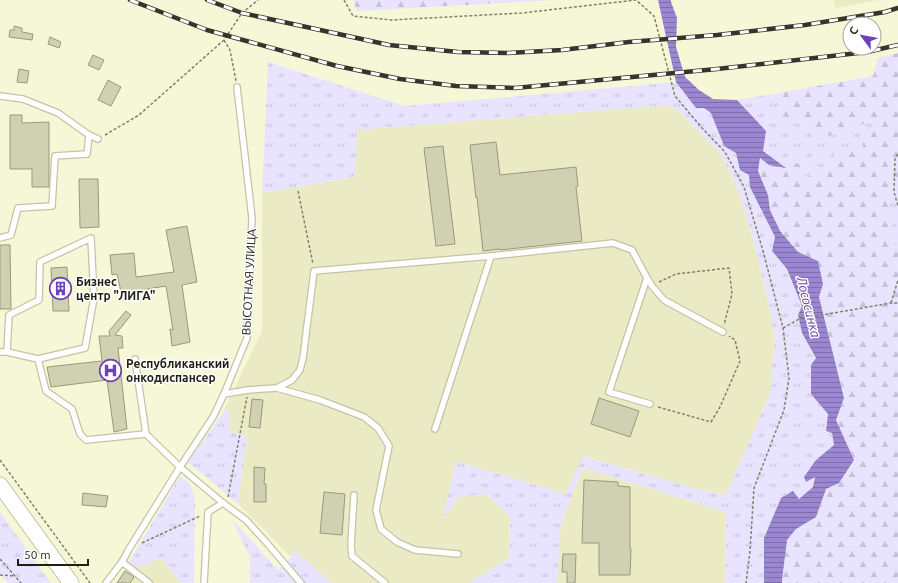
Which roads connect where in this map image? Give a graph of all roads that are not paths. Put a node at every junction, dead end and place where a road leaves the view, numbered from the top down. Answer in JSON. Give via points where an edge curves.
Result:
{"nodes":[{"id":1,"x":238,"y":87,"type":"road end"},
{"id":2,"x":0,"y":96,"type":"edge"},
{"id":3,"x":89,"y":135,"type":"junction"},
{"id":4,"x":98,"y":139,"type":"road end"},
{"id":5,"x":0,"y":238,"type":"edge"},
{"id":6,"x":491,"y":256,"type":"junction"},
{"id":7,"x":647,"y":278,"type":"junction"},
{"id":8,"x":723,"y":332,"type":"road end"},
{"id":9,"x":0,"y":352,"type":"edge"},
{"id":10,"x":7,"y":352,"type":"junction"},
{"id":11,"x":38,"y":359,"type":"junction"},
{"id":12,"x":135,"y":359,"type":"dead end"},
{"id":13,"x":277,"y":388,"type":"junction"},
{"id":14,"x":224,"y":394,"type":"junction"},
{"id":15,"x":650,"y":404,"type":"road end"},
{"id":16,"x":435,"y":429,"type":"dead end"},
{"id":17,"x":146,"y":434,"type":"junction"},
{"id":18,"x":180,"y":467,"type":"junction"},
{"id":19,"x":0,"y":486,"type":"edge"},
{"id":20,"x":354,"y":495,"type":"dead end"},
{"id":21,"x":223,"y":503,"type":"junction"},
{"id":22,"x":458,"y":554,"type":"dead end"},
{"id":23,"x":122,"y":562,"type":"junction"},
{"id":24,"x":71,"y":583,"type":"edge"},
{"id":25,"x":106,"y":583,"type":"edge"},
{"id":26,"x":149,"y":583,"type":"edge"},
{"id":27,"x":204,"y":583,"type":"edge"},
{"id":28,"x":301,"y":583,"type":"edge"},
{"id":29,"x":385,"y":583,"type":"edge"}],
"edges":[{"from":1,"to":14,"type":"lane","name":"ВЫСОТНАЯ УЛИЦА","via":[[252,218],[248,331]]},
{"from":2,"to":3,"type":"lane","via":[[23,99],[58,113]]},
{"from":3,"to":4,"type":"lane"},
{"from":3,"to":5,"type":"lane","via":[[87,154],[55,156],[52,206],[18,208],[11,235]]},
{"from":6,"to":7,"type":"lane","via":[[613,243],[632,250]]},
{"from":6,"to":13,"type":"lane","via":[[314,271],[300,370],[292,380]]},
{"from":6,"to":16,"type":"lane"},
{"from":7,"to":8,"type":"lane","via":[[664,300]]},
{"from":7,"to":15,"type":"lane","via":[[609,392]]},
{"from":9,"to":10,"type":"lane"},
{"from":10,"to":11,"type":"lane"},
{"from":10,"to":11,"type":"lane","via":[[9,316],[39,300],[40,262],[91,238],[94,298],[85,348]]},
{"from":11,"to":17,"type":"lane","via":[[46,391],[72,408],[80,434],[86,440]]},
{"from":12,"to":17,"type":"lane"},
{"from":13,"to":14,"type":"lane"},
{"from":13,"to":22,"type":"lane","via":[[320,400],[364,417],[378,428],[389,446],[376,510],[381,529],[397,542],[415,550]]},
{"from":14,"to":18,"type":"lane","name":"ВЫСОТНАЯ УЛИЦА"},
{"from":17,"to":18,"type":"lane"},
{"from":18,"to":21,"type":"lane"},
{"from":18,"to":23,"type":"lane","name":"ВЫСОТНАЯ УЛИЦА"},
{"from":19,"to":24,"type":"main road"},
{"from":20,"to":29,"type":"lane","via":[[352,556]]},
{"from":21,"to":27,"type":"lane","via":[[208,512]]},
{"from":21,"to":28,"type":"lane","via":[[246,520]]},
{"from":23,"to":25,"type":"lane","name":"ВЫСОТНАЯ УЛИЦА"},
{"from":23,"to":26,"type":"lane"}]}
